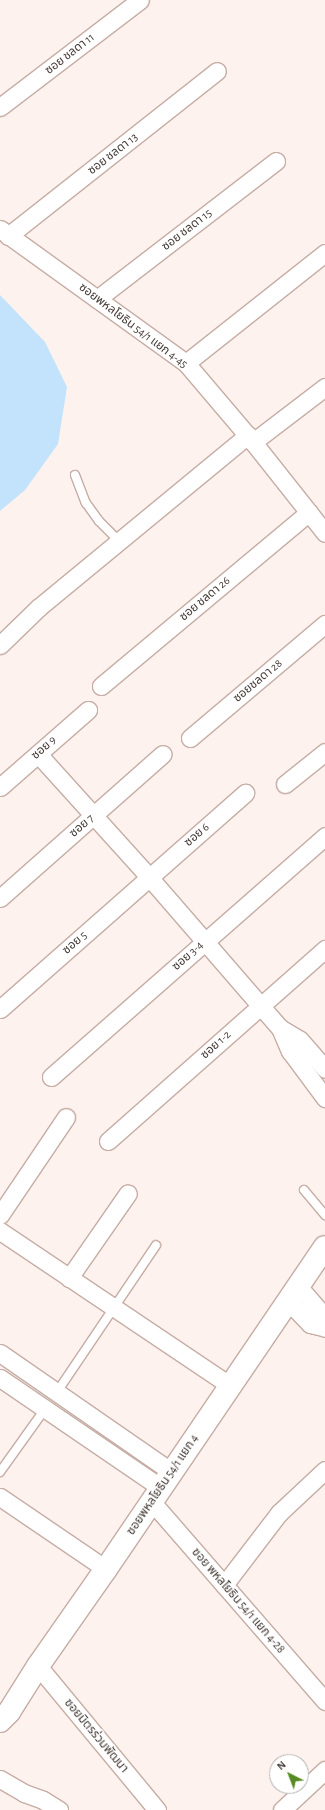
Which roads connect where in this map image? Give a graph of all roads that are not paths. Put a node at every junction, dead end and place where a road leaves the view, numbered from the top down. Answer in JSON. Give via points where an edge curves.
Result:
{"nodes":[{"id":1,"x":140,"y":0,"type":"edge"},
{"id":2,"x":217,"y":71,"type":"dead end"},
{"id":3,"x":0,"y":107,"type":"edge"},
{"id":4,"x":276,"y":161,"type":"dead end"},
{"id":5,"x":4,"y":233,"type":"edge"},
{"id":6,"x":325,"y":253,"type":"edge"},
{"id":7,"x":97,"y":299,"type":"junction"},
{"id":8,"x":186,"y":364,"type":"junction"},
{"id":9,"x":325,"y":387,"type":"edge"},
{"id":10,"x":250,"y":438,"type":"junction"},
{"id":11,"x":76,"y":475,"type":"dead end"},
{"id":12,"x":316,"y":514,"type":"edge"},
{"id":13,"x":325,"y":533,"type":"edge"},
{"id":14,"x":120,"y":541,"type":"junction"},
{"id":15,"x":325,"y":624,"type":"edge"},
{"id":16,"x":0,"y":645,"type":"edge"},
{"id":17,"x":101,"y":686,"type":"dead end"},
{"id":18,"x":88,"y":710,"type":"dead end"},
{"id":19,"x":190,"y":738,"type":"dead end"},
{"id":20,"x":325,"y":752,"type":"edge"},
{"id":21,"x":38,"y":754,"type":"junction"},
{"id":22,"x":163,"y":754,"type":"dead end"},
{"id":23,"x":286,"y":784,"type":"dead end"},
{"id":24,"x":0,"y":787,"type":"edge"},
{"id":25,"x":245,"y":793,"type":"dead end"},
{"id":26,"x":94,"y":816,"type":"junction"},
{"id":27,"x":325,"y":836,"type":"edge"},
{"id":28,"x":149,"y":877,"type":"junction"},
{"id":29,"x":0,"y":898,"type":"edge"},
{"id":30,"x":205,"y":941,"type":"junction"},
{"id":31,"x":325,"y":949,"type":"edge"},
{"id":32,"x":261,"y":1006,"type":"junction"},
{"id":33,"x":0,"y":1009,"type":"edge"},
{"id":34,"x":280,"y":1028,"type":"junction"},
{"id":35,"x":325,"y":1069,"type":"edge"},
{"id":36,"x":51,"y":1077,"type":"dead end"},
{"id":37,"x":325,"y":1098,"type":"edge"},
{"id":38,"x":66,"y":1117,"type":"dead end"},
{"id":39,"x":108,"y":1141,"type":"dead end"},
{"id":40,"x":304,"y":1190,"type":"dead end"},
{"id":41,"x":128,"y":1193,"type":"dead end"},
{"id":42,"x":0,"y":1215,"type":"edge"},
{"id":43,"x":325,"y":1215,"type":"edge"},
{"id":44,"x":0,"y":1231,"type":"edge"},
{"id":45,"x":156,"y":1245,"type":"dead end"},
{"id":46,"x":325,"y":1246,"type":"edge"},
{"id":47,"x":69,"y":1278,"type":"junction"},
{"id":48,"x":293,"y":1294,"type":"junction"},
{"id":49,"x":115,"y":1309,"type":"junction"},
{"id":50,"x":324,"y":1328,"type":"edge"},
{"id":51,"x":2,"y":1357,"type":"edge"},
{"id":52,"x":0,"y":1378,"type":"edge"},
{"id":53,"x":231,"y":1386,"type":"junction"},
{"id":54,"x":57,"y":1392,"type":"junction"},
{"id":55,"x":45,"y":1409,"type":"junction"},
{"id":56,"x":136,"y":1447,"type":"junction"},
{"id":57,"x":125,"y":1463,"type":"junction"},
{"id":58,"x":325,"y":1470,"type":"edge"},
{"id":59,"x":0,"y":1472,"type":"edge"},
{"id":60,"x":162,"y":1487,"type":"junction"},
{"id":61,"x":0,"y":1497,"type":"edge"},
{"id":62,"x":106,"y":1569,"type":"junction"},
{"id":63,"x":224,"y":1585,"type":"junction"},
{"id":64,"x":38,"y":1666,"type":"junction"},
{"id":65,"x":321,"y":1693,"type":"edge"},
{"id":66,"x":0,"y":1721,"type":"edge"},
{"id":67,"x":325,"y":1770,"type":"edge"},
{"id":68,"x":0,"y":1779,"type":"edge"},
{"id":69,"x":154,"y":1809,"type":"edge"},
{"id":70,"x":59,"y":1810,"type":"edge"},
{"id":71,"x":282,"y":1810,"type":"edge"}],
"edges":[{"from":1,"to":3,"type":"street","name":"ซอย ชลดา 11"},
{"from":2,"to":5,"type":"street","name":"ซอย ชลดา 13"},
{"from":4,"to":7,"type":"street","name":"ซอย ชลดา 15"},
{"from":5,"to":7,"type":"street","name":"ซอยพหลโยธิน 54/1 แยก 4-45"},
{"from":6,"to":8,"type":"street"},
{"from":7,"to":8,"type":"street","name":"ซอยพหลโยธิน 54/1 แยก 4-45"},
{"from":8,"to":10,"type":"street","name":"ซอยพหลโยธิน 54/1 แยก 4-45"},
{"from":9,"to":10,"type":"street"},
{"from":10,"to":12,"type":"street","name":"ซอยพหลโยธิน 54/1 แยก 4-45"},
{"from":10,"to":14,"type":"street"},
{"from":11,"to":14,"type":"lane","via":[[86,503],[99,521]]},
{"from":12,"to":13,"type":"street","name":"ซอยพหลโยธิน 54/1 แยก 4-45"},
{"from":12,"to":17,"type":"street","name":"ซอย ชลดา 26"},
{"from":14,"to":16,"type":"street","via":[[38,608]]},
{"from":15,"to":19,"type":"street","name":"ซอยชลดา 28"},
{"from":18,"to":21,"type":"street","name":"ซอย 9"},
{"from":20,"to":23,"type":"street"},
{"from":21,"to":24,"type":"street","name":"ซอย 9"},
{"from":21,"to":26,"type":"street"},
{"from":22,"to":26,"type":"street","name":"ซอย 7"},
{"from":25,"to":28,"type":"street","name":"ซอย 6"},
{"from":26,"to":28,"type":"street"},
{"from":26,"to":29,"type":"street","name":"ซอย 7"},
{"from":27,"to":30,"type":"street","name":"ซอย 3-4"},
{"from":28,"to":30,"type":"street"},
{"from":28,"to":33,"type":"street","name":"ซอย 5"},
{"from":30,"to":32,"type":"street"},
{"from":30,"to":36,"type":"street","name":"ซอย 3-4"},
{"from":31,"to":32,"type":"street","name":"ซอย 1-2"},
{"from":32,"to":34,"type":"street"},
{"from":32,"to":39,"type":"street","name":"ซอย 1-2"},
{"from":34,"to":35,"type":"street","via":[[300,1040]]},
{"from":34,"to":37,"type":"street","via":[[290,1051]]},
{"from":38,"to":42,"type":"street"},
{"from":40,"to":43,"type":"lane"},
{"from":41,"to":47,"type":"street"},
{"from":44,"to":47,"type":"street"},
{"from":45,"to":49,"type":"lane"},
{"from":46,"to":48,"type":"street","name":"ซอยพหลโยธิน 54/1 แยก 4"},
{"from":47,"to":49,"type":"street"},
{"from":48,"to":50,"type":"street","via":[[310,1324]]},
{"from":48,"to":53,"type":"street","name":"ซอยพหลโยธิน 54/1 แยก 4"},
{"from":49,"to":53,"type":"street"},
{"from":49,"to":54,"type":"lane"},
{"from":51,"to":54,"type":"street"},
{"from":52,"to":55,"type":"street"},
{"from":53,"to":60,"type":"street","name":"ซอยพหลโยธิน 54/1 แยก 4"},
{"from":54,"to":56,"type":"street"},
{"from":55,"to":57,"type":"street"},
{"from":55,"to":59,"type":"lane"},
{"from":56,"to":57,"type":"street"},
{"from":56,"to":60,"type":"street"},
{"from":57,"to":60,"type":"street"},
{"from":58,"to":63,"type":"street","via":[[279,1513]]},
{"from":60,"to":62,"type":"street","name":"ซอยพหลโยธิน 54/1 แยก 4"},
{"from":60,"to":63,"type":"street","name":"ซอย พหลโยธิน 54/1 แยก 4-28"},
{"from":61,"to":62,"type":"street"},
{"from":62,"to":64,"type":"street","name":"ซอยพหลโยธิน 54/1 แยก 4"},
{"from":63,"to":65,"type":"street","name":"ซอย พหลโยธิน 54/1 แยก 4-28"},
{"from":64,"to":66,"type":"street","name":"ซอยพหลโยธิน 54/1 แยก 4","via":[[9,1712]]},
{"from":64,"to":69,"type":"street","name":"ซอยมิตรร่วมพัฒนา"},
{"from":67,"to":71,"type":"street"},
{"from":68,"to":70,"type":"street"}]}
